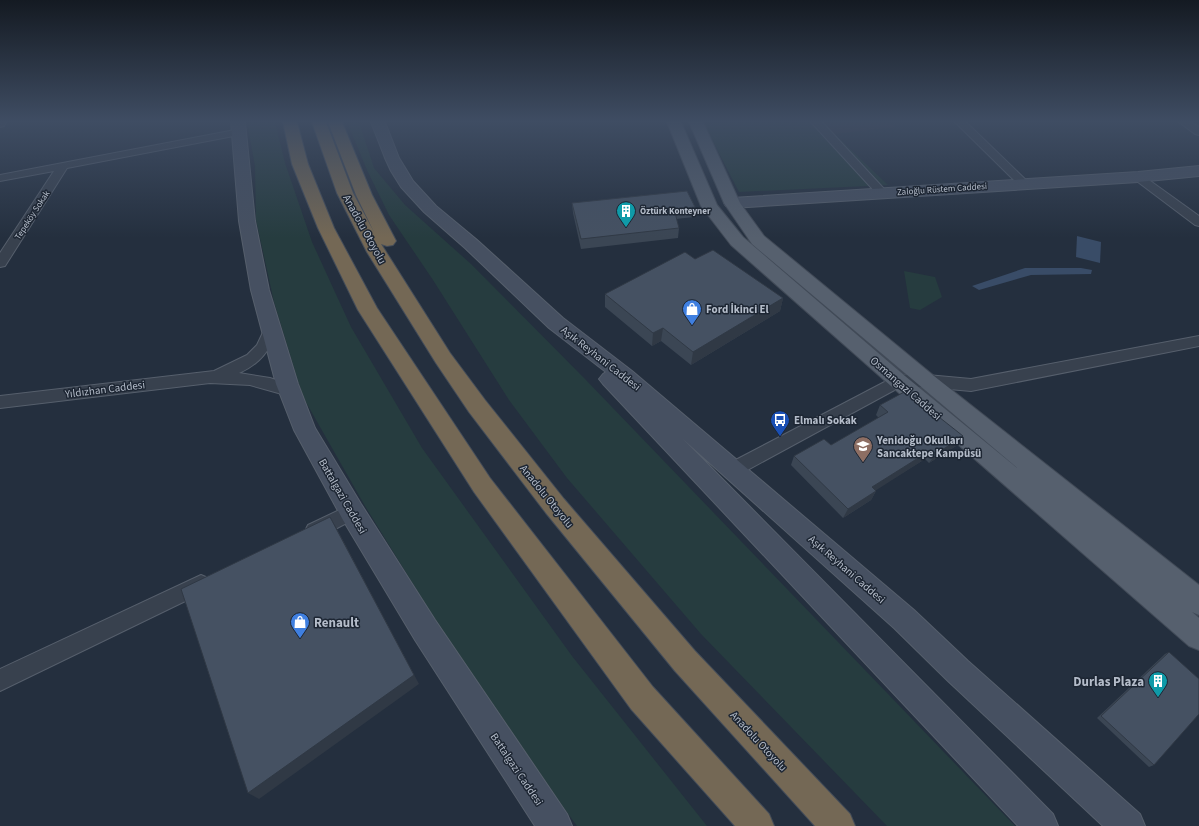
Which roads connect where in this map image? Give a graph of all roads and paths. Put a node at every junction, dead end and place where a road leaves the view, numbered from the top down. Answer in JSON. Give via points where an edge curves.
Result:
{"nodes":[{"id":1,"x":88,"y":161,"type":"edge"},
{"id":2,"x":242,"y":161,"type":"edge"},
{"id":3,"x":299,"y":161,"type":"edge"},
{"id":4,"x":333,"y":161,"type":"edge"},
{"id":5,"x":350,"y":161,"type":"edge"},
{"id":6,"x":393,"y":161,"type":"edge"},
{"id":7,"x":690,"y":161,"type":"edge"},
{"id":8,"x":714,"y":161,"type":"edge"},
{"id":9,"x":852,"y":161,"type":"edge"},
{"id":10,"x":1000,"y":161,"type":"edge"},
{"id":11,"x":63,"y":166,"type":"junction"},
{"id":12,"x":1199,"y":171,"type":"edge"},
{"id":13,"x":1138,"y":177,"type":"junction"},
{"id":14,"x":0,"y":178,"type":"edge"},
{"id":15,"x":1024,"y":184,"type":"junction"},
{"id":16,"x":882,"y":193,"type":"junction"},
{"id":17,"x":732,"y":203,"type":"junction"},
{"id":18,"x":1199,"y":222,"type":"edge"},
{"id":19,"x":0,"y":263,"type":"edge"},
{"id":20,"x":556,"y":323,"type":"junction"},
{"id":21,"x":271,"y":329,"type":"junction"},
{"id":22,"x":1199,"y":341,"type":"edge"},
{"id":23,"x":443,"y":358,"type":"junction"},
{"id":24,"x":210,"y":377,"type":"junction"},
{"id":25,"x":898,"y":381,"type":"junction"},
{"id":26,"x":927,"y":381,"type":"junction"},
{"id":27,"x":289,"y":390,"type":"junction"},
{"id":28,"x":0,"y":402,"type":"edge"},
{"id":29,"x":734,"y":469,"type":"junction"},
{"id":30,"x":352,"y":512,"type":"junction"},
{"id":31,"x":295,"y":540,"type":"edge"},
{"id":32,"x":216,"y":577,"type":"edge"},
{"id":33,"x":1199,"y":602,"type":"edge"},
{"id":34,"x":1199,"y":636,"type":"edge"},
{"id":35,"x":0,"y":680,"type":"edge"},
{"id":36,"x":555,"y":826,"type":"edge"},
{"id":37,"x":757,"y":826,"type":"edge"},
{"id":38,"x":838,"y":826,"type":"edge"},
{"id":39,"x":1041,"y":826,"type":"edge"},
{"id":40,"x":1128,"y":826,"type":"edge"}],
"edges":[{"from":1,"to":11,"type":"street"},
{"from":2,"to":21,"type":"main road","name":"Battalgazi Caddesi","via":[[247,221],[260,290]]},
{"from":3,"to":37,"type":"highway","via":[[326,228],[368,310],[478,478],[642,698]]},
{"from":4,"to":23,"type":"highway","name":"Anadolu Otoyolu","via":[[345,193],[376,252]]},
{"from":5,"to":23,"type":"highway"},
{"from":6,"to":20,"type":"main road","name":"Aşık Reyhani Caddesi","via":[[417,196]]},
{"from":7,"to":25,"type":"main road","name":"Osmangazi Caddesi","via":[[709,206],[737,241]]},
{"from":8,"to":17,"type":"main road","name":"Osmangazi Caddesi"},
{"from":9,"to":16,"type":"street"},
{"from":10,"to":15,"type":"street"},
{"from":11,"to":14,"type":"street"},
{"from":11,"to":19,"type":"street","name":"Tepeköy Sokak"},
{"from":12,"to":13,"type":"main road","name":"Zaloğlu Rüstem Caddesi"},
{"from":13,"to":15,"type":"main road","name":"Zaloğlu Rüstem Caddesi"},
{"from":13,"to":18,"type":"street"},
{"from":15,"to":16,"type":"main road","name":"Zaloğlu Rüstem Caddesi"},
{"from":16,"to":17,"type":"main road","name":"Zaloğlu Rüstem Caddesi"},
{"from":17,"to":26,"type":"main road","name":"Osmangazi Caddesi","via":[[758,240]]},
{"from":20,"to":29,"type":"main road","name":"Aşık Reyhani Caddesi","via":[[625,376]]},
{"from":20,"to":39,"type":"main road","name":"Aşık Reyhani Caddesi"},
{"from":21,"to":24,"type":"street","via":[[266,344],[250,362]]},
{"from":21,"to":27,"type":"main road","name":"Battalgazi Caddesi"},
{"from":22,"to":26,"type":"street","via":[[971,385]]},
{"from":23,"to":38,"type":"highway","name":"Anadolu Otoyolu","via":[[555,506],[685,661]]},
{"from":24,"to":27,"type":"street","via":[[260,380]]},
{"from":24,"to":28,"type":"street","name":"Yıldızhan Caddesi"},
{"from":25,"to":26,"type":"street"},
{"from":25,"to":29,"type":"street"},
{"from":25,"to":34,"type":"main road","name":"Osmangazi Caddesi"},
{"from":26,"to":33,"type":"main road","name":"Osmangazi Caddesi","via":[[967,401],[1062,480],[1071,498]]},
{"from":27,"to":30,"type":"main road","name":"Battalgazi Caddesi","via":[[305,430]]},
{"from":29,"to":40,"type":"main road","name":"Aşık Reyhani Caddesi","via":[[904,620]]},
{"from":30,"to":31,"type":"street"},
{"from":30,"to":36,"type":"main road","name":"Battalgazi Caddesi","via":[[487,725]]},
{"from":32,"to":35,"type":"street"}]}
